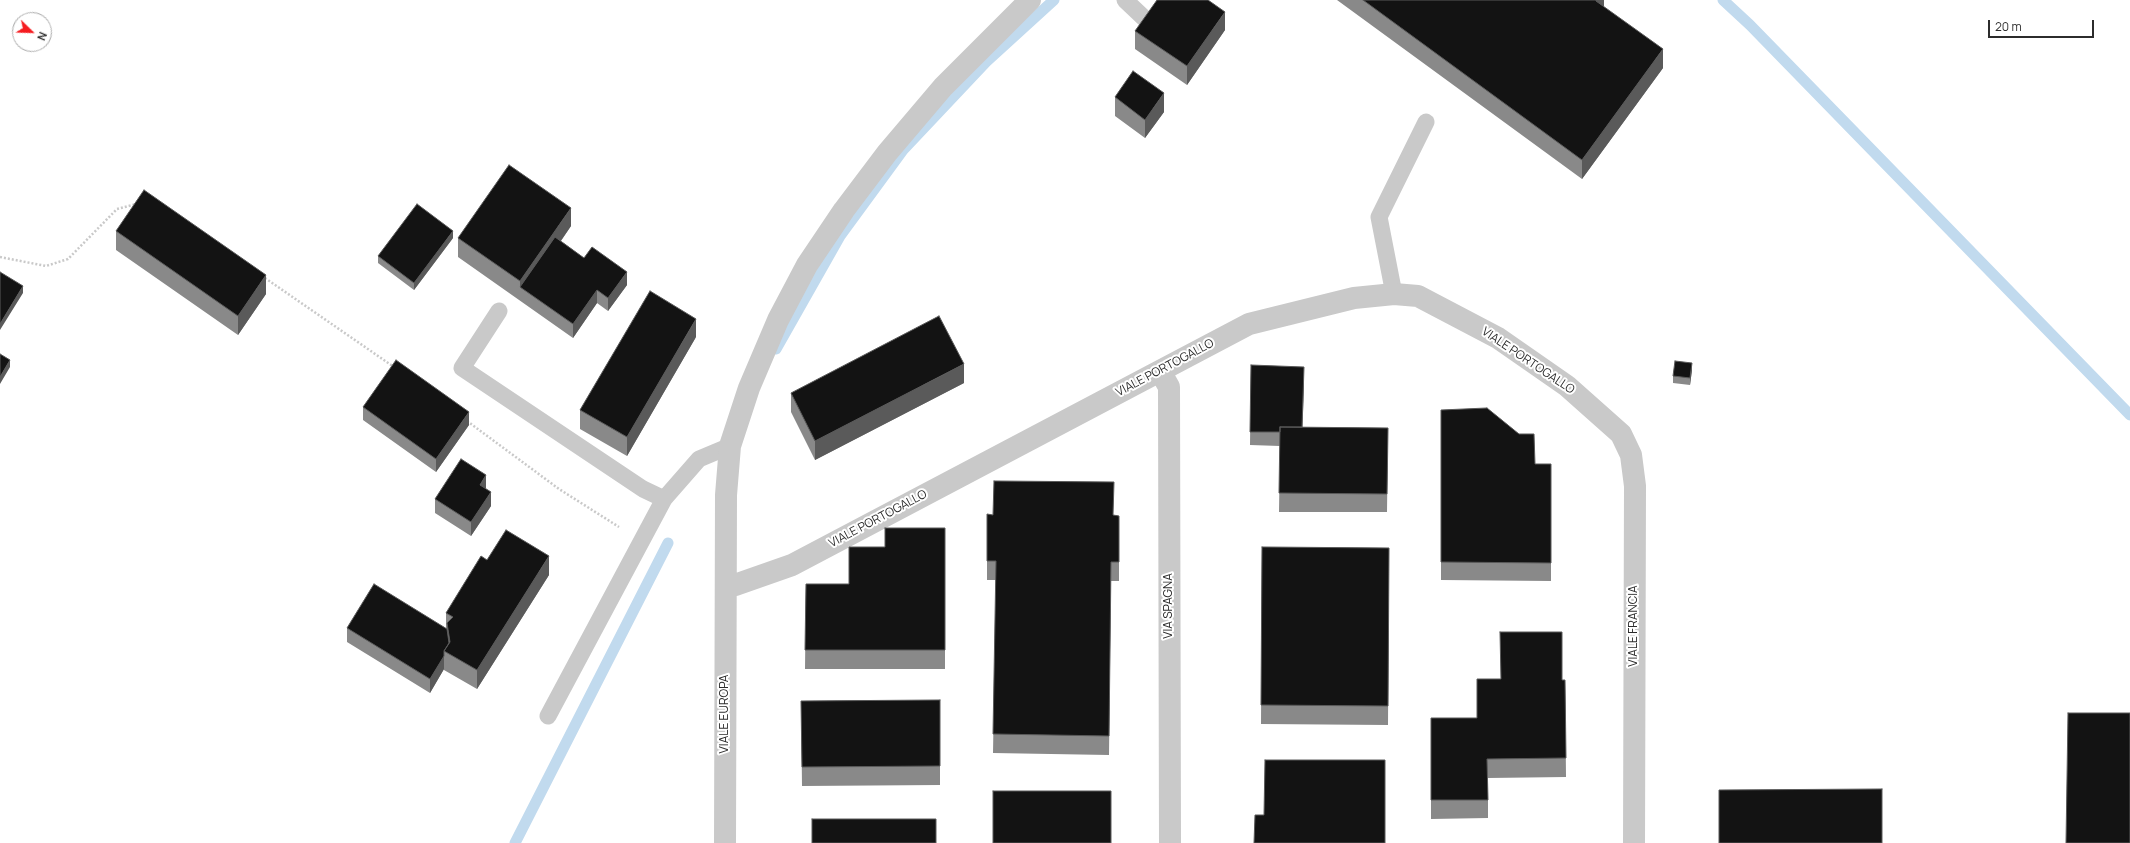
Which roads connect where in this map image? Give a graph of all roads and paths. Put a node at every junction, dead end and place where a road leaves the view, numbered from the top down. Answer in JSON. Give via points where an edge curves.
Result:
{"nodes":[{"id":1,"x":1030,"y":0,"type":"edge"},
{"id":2,"x":1125,"y":0,"type":"edge"},
{"id":3,"x":1144,"y":18,"type":"edge"},
{"id":4,"x":1426,"y":122,"type":"dead end"},
{"id":5,"x":142,"y":202,"type":"edge"},
{"id":6,"x":0,"y":257,"type":"edge"},
{"id":7,"x":263,"y":277,"type":"edge"},
{"id":8,"x":1394,"y":294,"type":"junction"},
{"id":9,"x":499,"y":311,"type":"dead end"},
{"id":10,"x":397,"y":369,"type":"edge"},
{"id":11,"x":1160,"y":371,"type":"junction"},
{"id":12,"x":1605,"y":418,"type":"joint"},
{"id":13,"x":465,"y":420,"type":"edge"},
{"id":14,"x":730,"y":446,"type":"junction"},
{"id":15,"x":664,"y":499,"type":"junction"},
{"id":16,"x":642,"y":540,"type":"junction"},
{"id":17,"x":726,"y":586,"type":"junction"},
{"id":18,"x":548,"y":716,"type":"dead end"},
{"id":19,"x":725,"y":843,"type":"edge"},
{"id":20,"x":1170,"y":843,"type":"edge"},
{"id":21,"x":1634,"y":843,"type":"edge"}],
"edges":[{"from":1,"to":14,"type":"street","name":"VIALE EUROPA","via":[[943,87],[887,153],[807,265],[778,320],[749,388]]},
{"from":2,"to":3,"type":"lane"},
{"from":4,"to":8,"type":"lane","via":[[1379,217]]},
{"from":5,"to":6,"type":"path","via":[[117,209],[68,259],[46,266]]},
{"from":7,"to":10,"type":"path"},
{"from":8,"to":11,"type":"street","name":"VIALE PORTOGALLO","via":[[1354,298],[1249,324]]},
{"from":8,"to":12,"type":"street","name":"VIALE PORTOGALLO","via":[[1418,296],[1498,338],[1567,386]]},
{"from":9,"to":15,"type":"lane","via":[[462,368],[643,489]]},
{"from":11,"to":17,"type":"street","name":"VIALE PORTOGALLO","via":[[792,564]]},
{"from":11,"to":20,"type":"street","name":"VIA SPAGNA","via":[[1168,386]]},
{"from":12,"to":21,"type":"street","name":"VIALE FRANCIA","via":[[1620,434],[1631,455],[1635,486]]},
{"from":13,"to":16,"type":"path","via":[[559,489]]},
{"from":14,"to":15,"type":"lane","via":[[700,459]]},
{"from":14,"to":17,"type":"street","name":"VIALE EUROPA","via":[[726,495]]},
{"from":15,"to":16,"type":"lane"},
{"from":16,"to":18,"type":"lane"},
{"from":17,"to":19,"type":"street","name":"VIALE EUROPA"}]}
